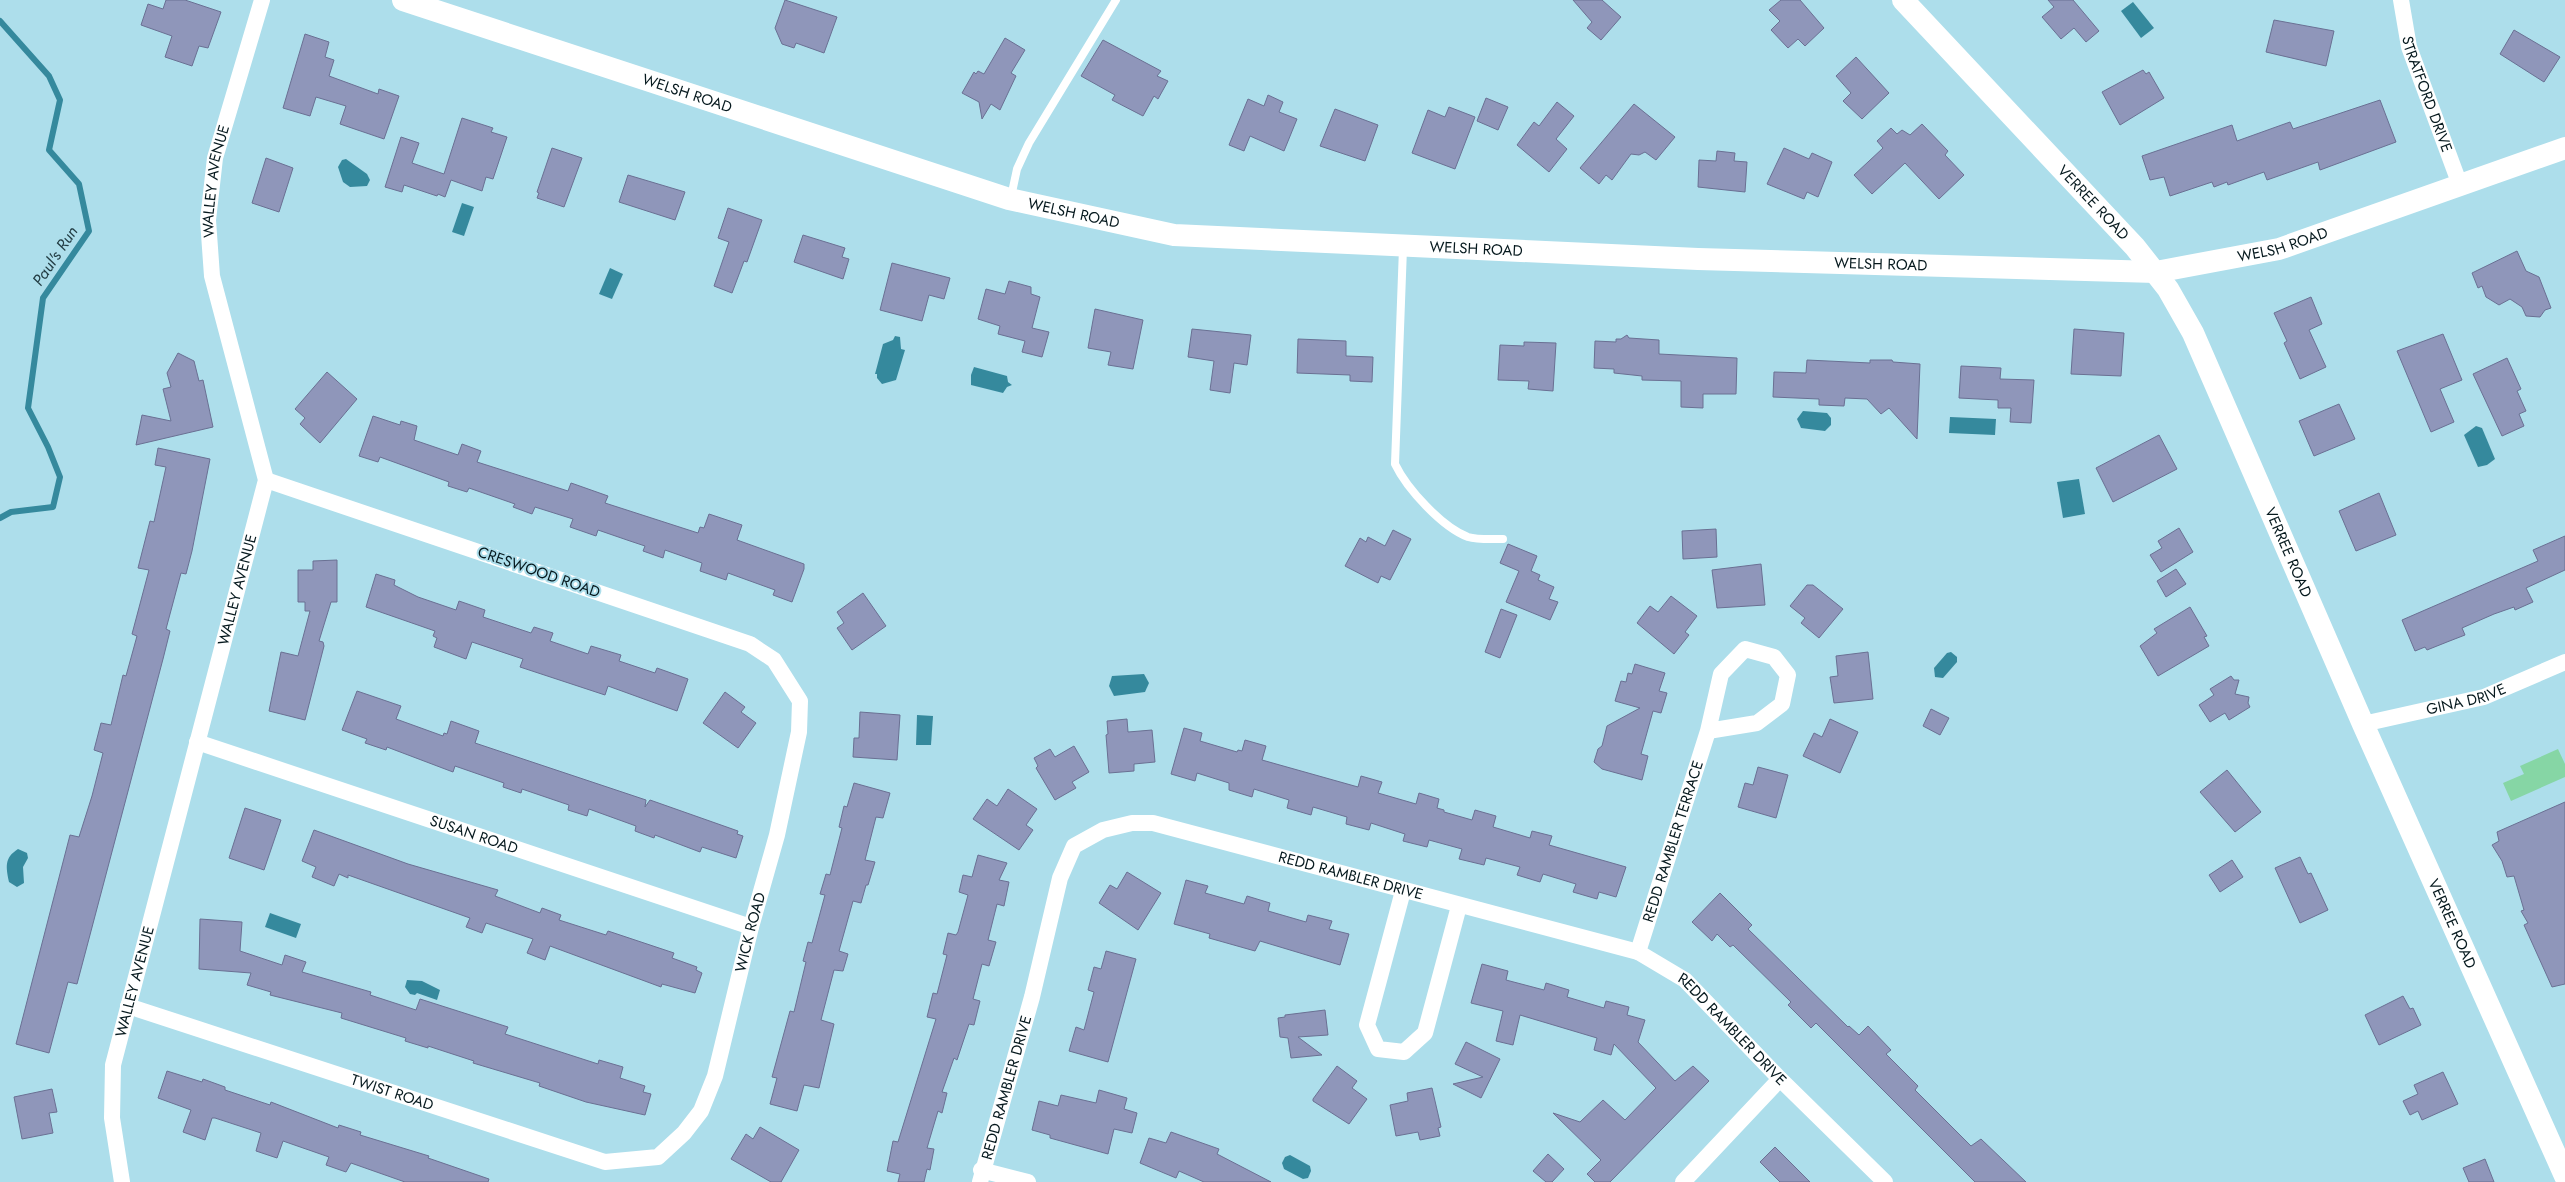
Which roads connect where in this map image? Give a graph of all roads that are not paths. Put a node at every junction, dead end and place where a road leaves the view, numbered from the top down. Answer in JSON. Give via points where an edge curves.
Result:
{"nodes":[{"id":1,"x":262,"y":0,"type":"edge"},
{"id":2,"x":403,"y":0,"type":"edge"},
{"id":3,"x":1116,"y":0,"type":"edge"},
{"id":4,"x":1903,"y":0,"type":"edge"},
{"id":5,"x":2401,"y":0,"type":"edge"},
{"id":6,"x":2565,"y":148,"type":"edge"},
{"id":7,"x":2460,"y":185,"type":"junction"},
{"id":8,"x":1010,"y":200,"type":"junction"},
{"id":9,"x":1403,"y":246,"type":"junction"},
{"id":10,"x":2156,"y":272,"type":"junction"},
{"id":11,"x":266,"y":480,"type":"junction"},
{"id":12,"x":1503,"y":539,"type":"dead end"},
{"id":13,"x":2565,"y":662,"type":"edge"},
{"id":14,"x":794,"y":690,"type":"joint"},
{"id":15,"x":2363,"y":724,"type":"junction"},
{"id":16,"x":1708,"y":731,"type":"junction"},
{"id":17,"x":197,"y":742,"type":"junction"},
{"id":18,"x":1403,"y":891,"type":"junction"},
{"id":19,"x":1459,"y":906,"type":"junction"},
{"id":20,"x":751,"y":927,"type":"junction"},
{"id":21,"x":1638,"y":952,"type":"junction"},
{"id":22,"x":128,"y":1006,"type":"junction"},
{"id":23,"x":1780,"y":1080,"type":"junction"},
{"id":24,"x":658,"y":1157,"type":"joint"},
{"id":25,"x":981,"y":1176,"type":"edge"},
{"id":26,"x":2565,"y":1176,"type":"edge"},
{"id":27,"x":122,"y":1182,"type":"edge"},
{"id":28,"x":1028,"y":1182,"type":"edge"},
{"id":29,"x":1683,"y":1182,"type":"edge"},
{"id":30,"x":1885,"y":1182,"type":"edge"}],
"edges":[{"from":1,"to":11,"type":"street","name":"WALLEY AVENUE","via":[[215,158],[208,220],[212,276]]},
{"from":2,"to":8,"type":"main road","name":"WELSH ROAD"},
{"from":3,"to":8,"type":"lane","via":[[1029,143],[1017,168]]},
{"from":4,"to":10,"type":"main road","name":"VERREE ROAD"},
{"from":5,"to":7,"type":"street","name":"STRATFORD DRIVE","via":[[2409,47]]},
{"from":6,"to":7,"type":"main road","name":"WELSH ROAD"},
{"from":7,"to":10,"type":"main road","name":"WELSH ROAD","via":[[2278,249]]},
{"from":8,"to":9,"type":"main road","name":"WELSH ROAD","via":[[1174,236]]},
{"from":9,"to":10,"type":"main road","name":"WELSH ROAD","via":[[1698,260]]},
{"from":9,"to":12,"type":"lane","via":[[1395,464],[1402,479],[1450,526],[1468,537]]},
{"from":10,"to":15,"type":"main road","name":"VERREE ROAD","via":[[2194,332]]},
{"from":11,"to":14,"type":"street","name":"CRESWOOD ROAD","via":[[750,644],[774,660]]},
{"from":11,"to":17,"type":"street","name":"WALLEY AVENUE"},
{"from":13,"to":15,"type":"street","name":"GINA DRIVE","via":[[2484,697]]},
{"from":14,"to":20,"type":"street","name":"WICK ROAD","via":[[800,701],[799,732]]},
{"from":15,"to":26,"type":"main road","name":"VERREE ROAD"},
{"from":16,"to":16,"type":"street","name":"REDD RAMBLER TERRACE","via":[[1721,674],[1745,649],[1774,657],[1788,675],[1782,704],[1757,723]]},
{"from":16,"to":21,"type":"street","name":"REDD RAMBLER TERRACE"},
{"from":17,"to":20,"type":"street","name":"SUSAN ROAD"},
{"from":17,"to":22,"type":"street","name":"WALLEY AVENUE"},
{"from":18,"to":19,"type":"street","name":"REDD RAMBLER DRIVE"},
{"from":18,"to":19,"type":"street","via":[[1368,1025],[1378,1049],[1404,1052],[1425,1033]]},
{"from":18,"to":25,"type":"street","name":"REDD RAMBLER DRIVE","via":[[1153,823],[1132,823],[1103,830],[1074,846],[1060,878],[1032,997]]},
{"from":19,"to":21,"type":"street","name":"REDD RAMBLER DRIVE"},
{"from":20,"to":24,"type":"street","name":"WICK ROAD","via":[[714,1076],[701,1111],[684,1133]]},
{"from":21,"to":23,"type":"street","name":"REDD RAMBLER DRIVE","via":[[1685,980]]},
{"from":22,"to":24,"type":"street","name":"TWIST ROAD","via":[[605,1162]]},
{"from":22,"to":27,"type":"street","name":"WALLEY AVENUE","via":[[113,1065],[112,1092],[112,1118]]},
{"from":23,"to":29,"type":"street"},
{"from":23,"to":30,"type":"street","name":"REDD RAMBLER DRIVE"},
{"from":25,"to":28,"type":"street"}]}
